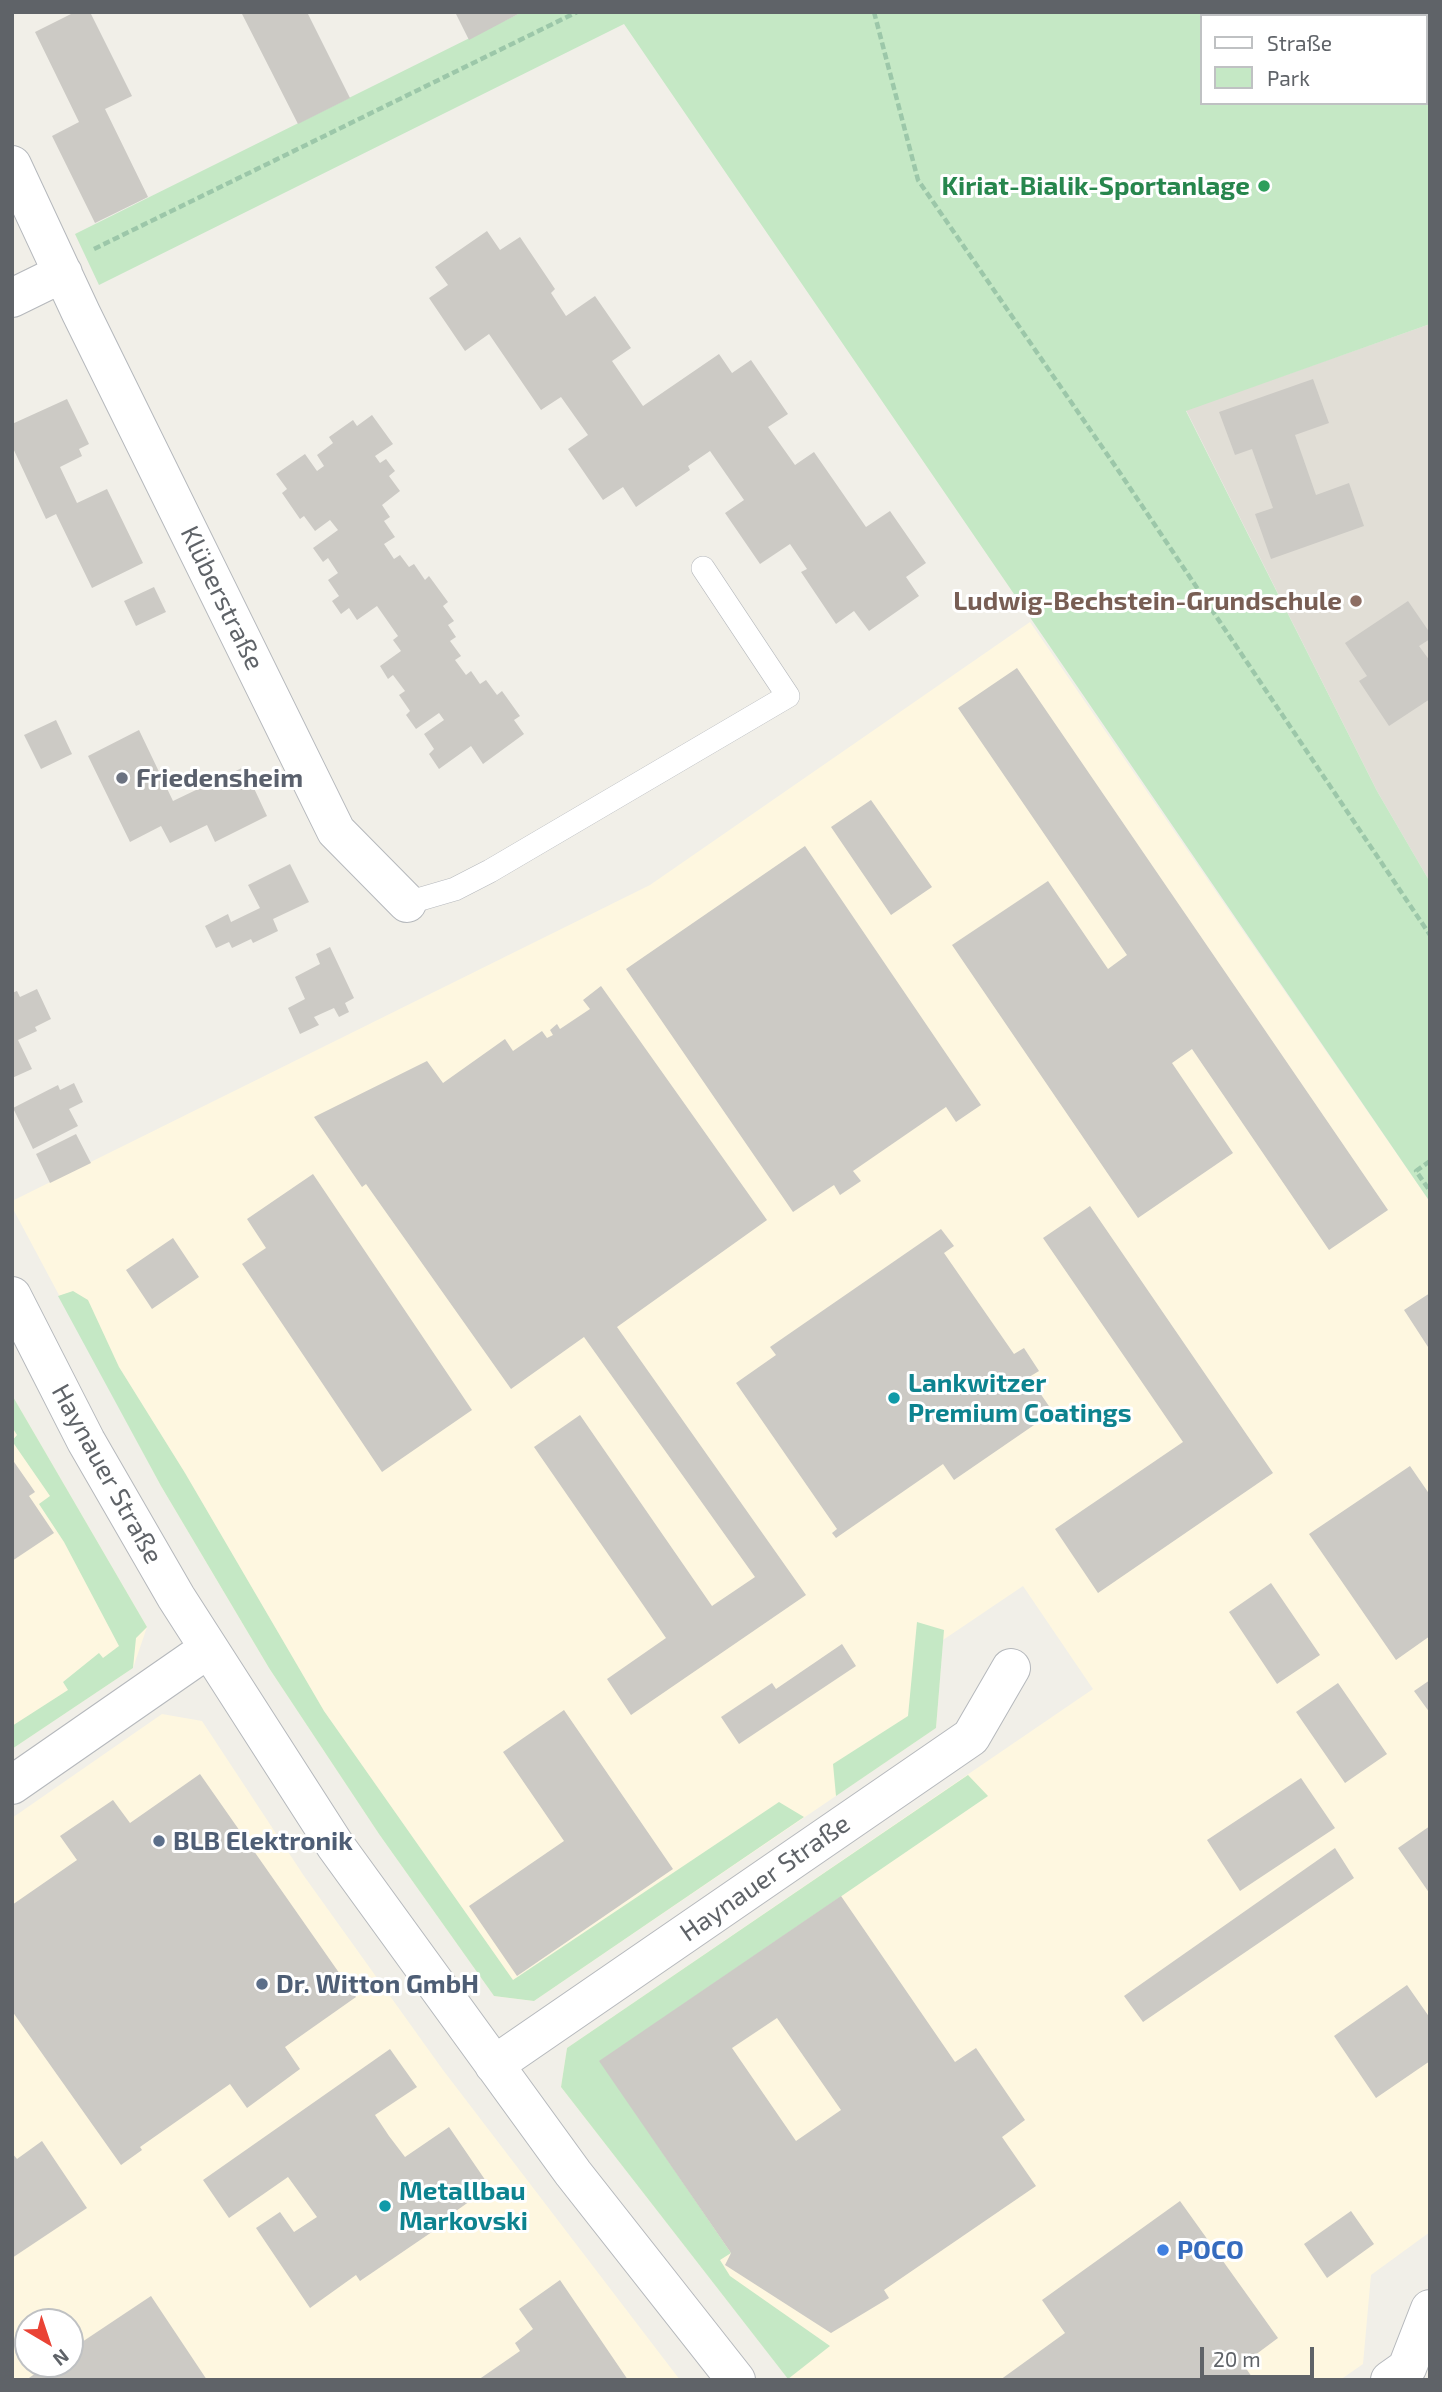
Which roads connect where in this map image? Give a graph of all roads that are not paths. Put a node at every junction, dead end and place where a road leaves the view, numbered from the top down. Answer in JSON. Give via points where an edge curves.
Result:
{"nodes":[{"id":1,"x":12,"y":165,"type":"edge"},
{"id":2,"x":61,"y":269,"type":"junction"},
{"id":3,"x":12,"y":298,"type":"edge"},
{"id":4,"x":703,"y":568,"type":"dead end"},
{"id":5,"x":407,"y":904,"type":"joint"},
{"id":6,"x":12,"y":1296,"type":"edge"},
{"id":7,"x":208,"y":1649,"type":"junction"},
{"id":8,"x":1011,"y":1668,"type":"dead end"},
{"id":9,"x":12,"y":1785,"type":"edge"},
{"id":10,"x":494,"y":2066,"type":"junction"},
{"id":11,"x":1430,"y":2309,"type":"edge"},
{"id":12,"x":736,"y":2380,"type":"edge"},
{"id":13,"x":1390,"y":2380,"type":"edge"}],
"edges":[{"from":1,"to":2,"type":"street","name":"Klüberstraße"},
{"from":2,"to":3,"type":"street"},
{"from":2,"to":5,"type":"street","name":"Klüberstraße","via":[[337,831]]},
{"from":4,"to":5,"type":"lane","via":[[788,696],[490,871],[455,889]]},
{"from":6,"to":7,"type":"street","name":"Haynauer Straße","via":[[86,1441]]},
{"from":7,"to":9,"type":"street"},
{"from":7,"to":10,"type":"street","name":"Haynauer Straße","via":[[335,1846]]},
{"from":8,"to":10,"type":"street","name":"Haynauer Straße","via":[[971,1737]]},
{"from":10,"to":12,"type":"street","name":"Haynauer Straße"},
{"from":11,"to":13,"type":"street","via":[[1407,2368]]}]}
